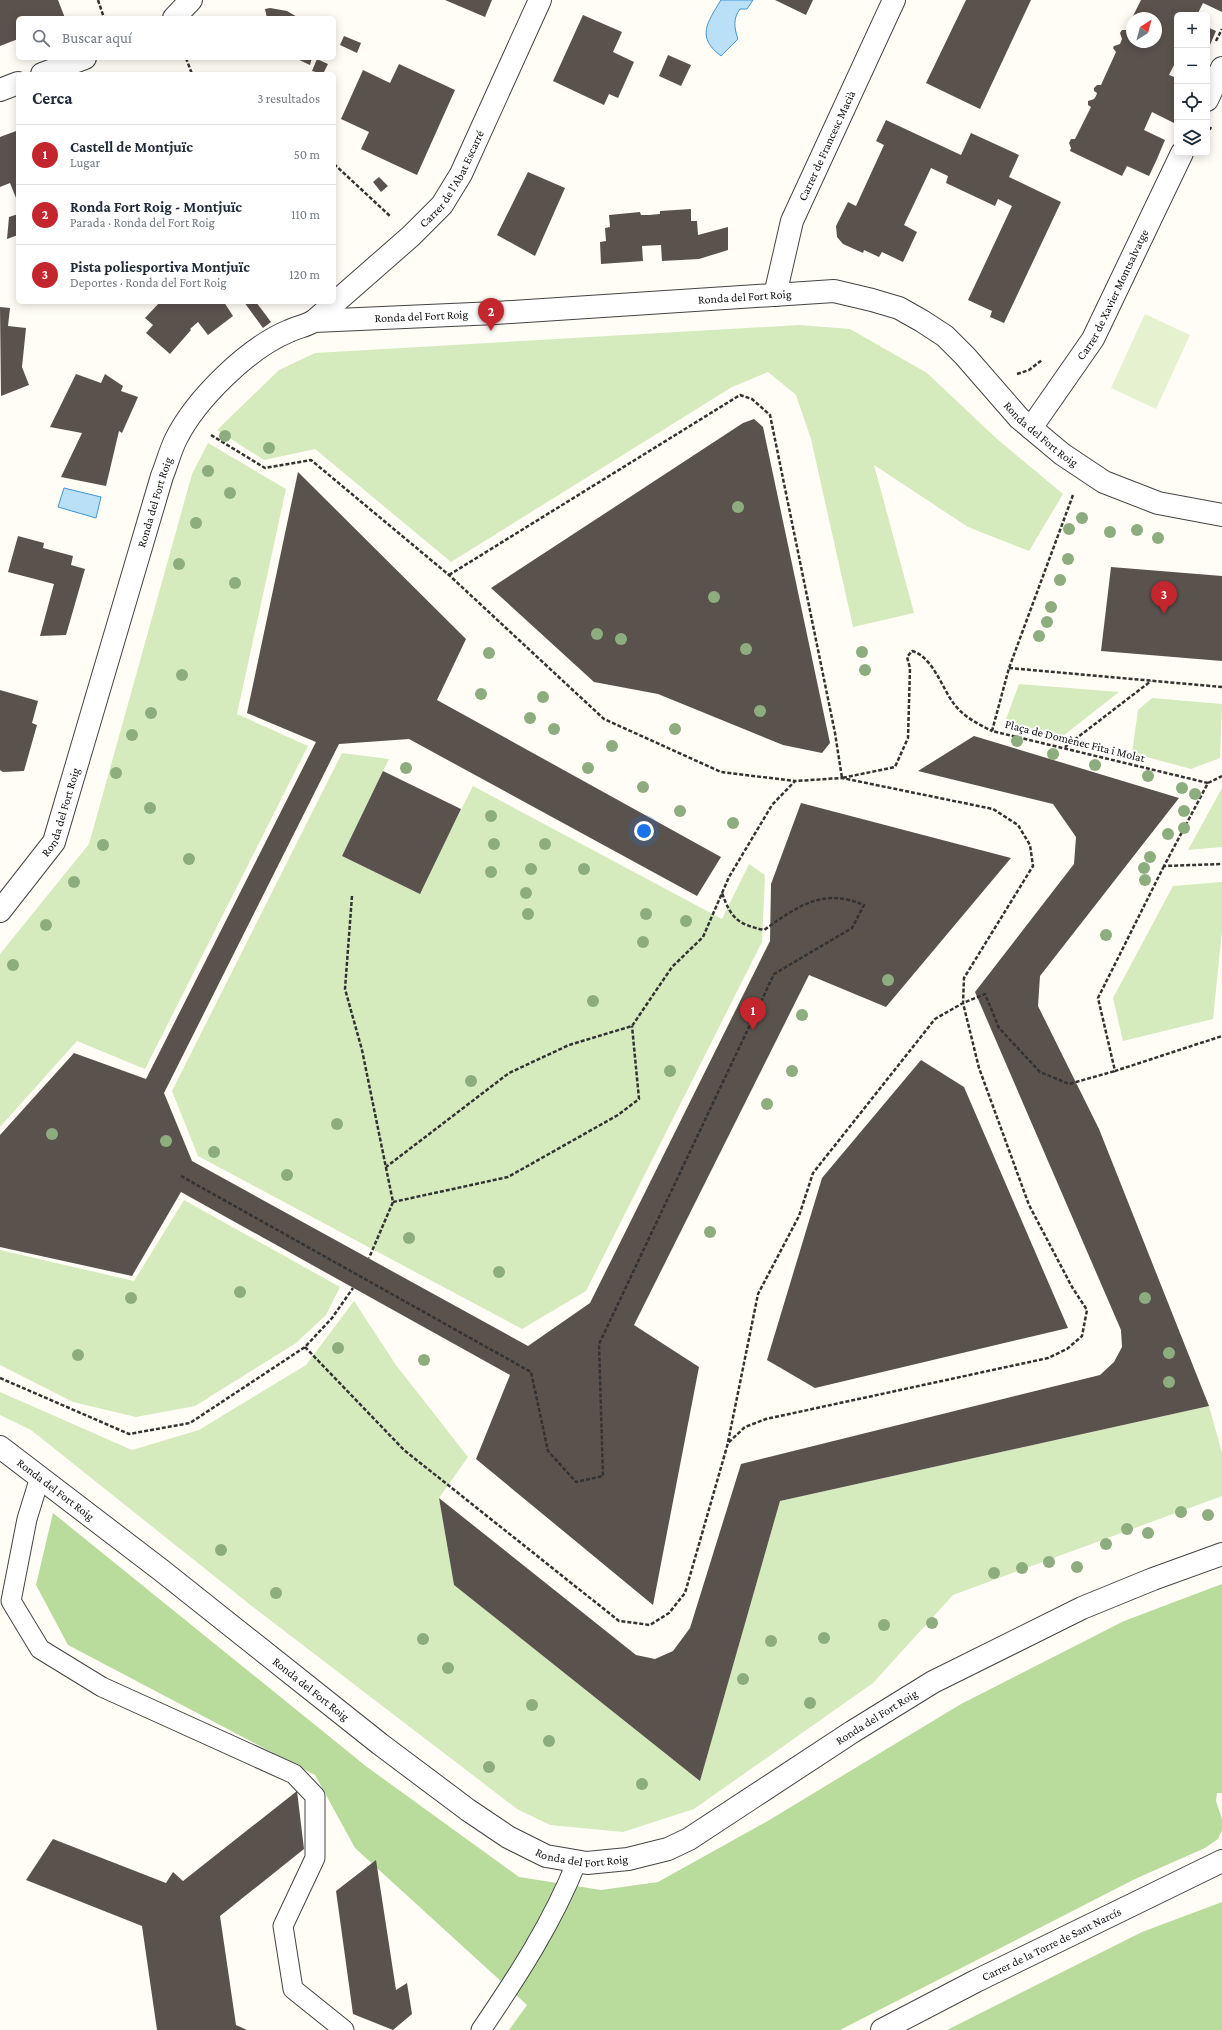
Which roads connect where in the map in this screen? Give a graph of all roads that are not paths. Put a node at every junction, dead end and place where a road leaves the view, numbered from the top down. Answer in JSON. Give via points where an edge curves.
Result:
{"nodes":[{"id":1,"x":191,"y":0,"type":"edge"},
{"id":2,"x":540,"y":0,"type":"edge"},
{"id":3,"x":894,"y":0,"type":"edge"},
{"id":4,"x":176,"y":16,"type":"edge"},
{"id":5,"x":80,"y":60,"type":"edge"},
{"id":6,"x":1222,"y":68,"type":"edge"},
{"id":7,"x":47,"y":72,"type":"edge"},
{"id":8,"x":16,"y":84,"type":"edge"},
{"id":9,"x":0,"y":90,"type":"edge"},
{"id":10,"x":1210,"y":94,"type":"edge"},
{"id":11,"x":1181,"y":156,"type":"edge"},
{"id":12,"x":775,"y":295,"type":"junction"},
{"id":13,"x":336,"y":302,"type":"edge"},
{"id":14,"x":333,"y":304,"type":"edge"},
{"id":15,"x":314,"y":321,"type":"junction"},
{"id":16,"x":1031,"y":428,"type":"junction"},
{"id":17,"x":1222,"y":515,"type":"edge"},
{"id":18,"x":0,"y":911,"type":"edge"},
{"id":19,"x":0,"y":1447,"type":"edge"},
{"id":20,"x":40,"y":1477,"type":"junction"},
{"id":21,"x":1222,"y":1554,"type":"edge"},
{"id":22,"x":1222,"y":1861,"type":"edge"},
{"id":23,"x":577,"y":1862,"type":"junction"},
{"id":24,"x":344,"y":2030,"type":"edge"},
{"id":25,"x":480,"y":2030,"type":"edge"},
{"id":26,"x":882,"y":2030,"type":"edge"}],
"edges":[{"from":1,"to":4,"type":"street"},
{"from":2,"to":13,"type":"street","name":"Carrer de l'Abat Escarré","via":[[461,174],[442,205],[411,236]]},
{"from":3,"to":12,"type":"street","name":"Carrer de Francesc Macià","via":[[792,221]]},
{"from":5,"to":7,"type":"street"},
{"from":6,"to":10,"type":"street"},
{"from":8,"to":9,"type":"street"},
{"from":11,"to":16,"type":"street","name":"Carrer de Xavier Montsalvatge","via":[[1093,339]]},
{"from":12,"to":15,"type":"street","name":"Ronda del Fort Roig"},
{"from":12,"to":16,"type":"street","name":"Ronda del Fort Roig","via":[[834,291],[899,308],[945,336]]},
{"from":14,"to":15,"type":"street","name":"Carrer de l'Abat Escarré"},
{"from":15,"to":18,"type":"street","name":"Ronda del Fort Roig","via":[[299,329],[289,330],[256,350],[231,371],[192,413],[176,440],[158,491],[54,842]]},
{"from":16,"to":17,"type":"street","name":"Ronda del Fort Roig","via":[[1062,454],[1104,482],[1158,502]]},
{"from":19,"to":20,"type":"street","name":"Ronda del Fort Roig"},
{"from":20,"to":23,"type":"street","name":"Ronda del Fort Roig","via":[[468,1810],[508,1836],[546,1856]]},
{"from":20,"to":24,"type":"lane","via":[[27,1519],[11,1601],[40,1649],[102,1687],[294,1774],[315,1796],[315,1858],[283,1926],[293,1989]]},
{"from":21,"to":23,"type":"street","name":"Ronda del Fort Roig","via":[[1082,1608],[933,1682],[668,1849],[628,1858]]},
{"from":22,"to":26,"type":"street","name":"Carrer de la Torre de Sant Narcís","via":[[976,1981]]},
{"from":23,"to":25,"type":"lane","via":[[518,1974]]}]}
